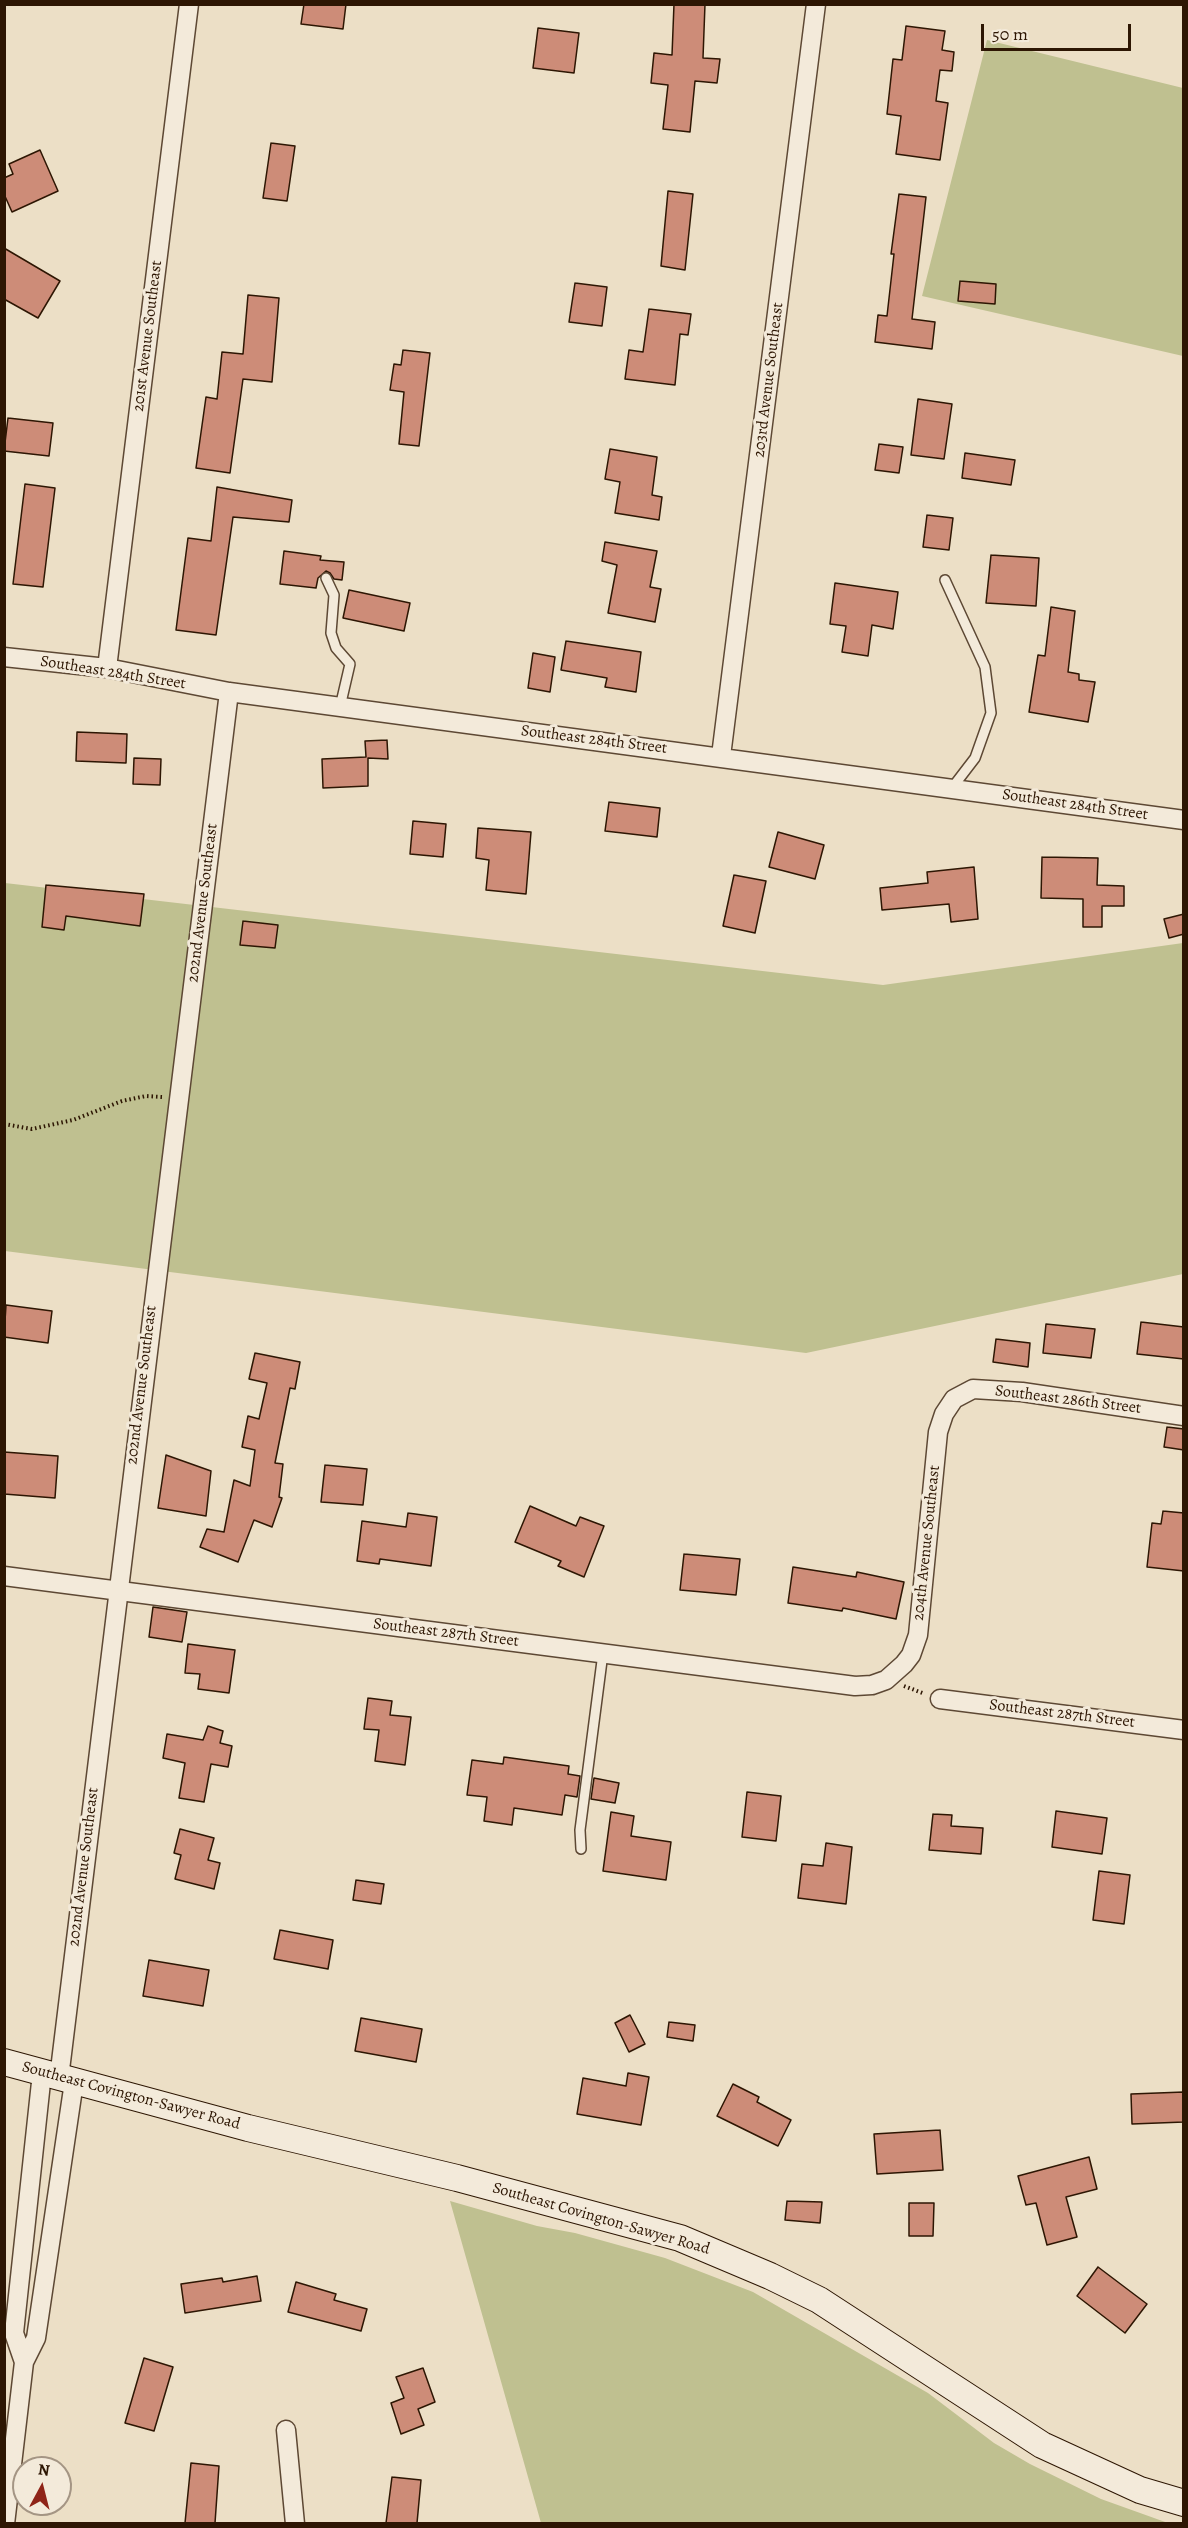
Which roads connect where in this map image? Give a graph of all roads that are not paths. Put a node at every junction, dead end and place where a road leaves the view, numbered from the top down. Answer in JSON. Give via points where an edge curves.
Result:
{"nodes":[{"id":1,"x":189,"y":4,"type":"edge"},
{"id":2,"x":816,"y":4,"type":"edge"},
{"id":3,"x":326,"y":578,"type":"dead end"},
{"id":4,"x":945,"y":580,"type":"dead end"},
{"id":5,"x":4,"y":657,"type":"edge"},
{"id":6,"x":107,"y":668,"type":"junction"},
{"id":7,"x":229,"y":692,"type":"junction"},
{"id":8,"x":340,"y":707,"type":"junction"},
{"id":9,"x":721,"y":756,"type":"junction"},
{"id":10,"x":952,"y":788,"type":"junction"},
{"id":11,"x":1184,"y":820,"type":"edge"},
{"id":12,"x":954,"y":1399,"type":"joint"},
{"id":13,"x":1184,"y":1416,"type":"edge"},
{"id":14,"x":4,"y":1576,"type":"edge"},
{"id":15,"x":117,"y":1591,"type":"junction"},
{"id":16,"x":603,"y":1653,"type":"junction"},
{"id":17,"x":886,"y":1680,"type":"joint"},
{"id":18,"x":940,"y":1699,"type":"road end"},
{"id":19,"x":1184,"y":1730,"type":"edge"},
{"id":20,"x":582,"y":1849,"type":"dead end"},
{"id":21,"x":4,"y":2062,"type":"edge"},
{"id":22,"x":58,"y":2078,"type":"junction"},
{"id":23,"x":24,"y":2362,"type":"junction"},
{"id":24,"x":286,"y":2430,"type":"dead end"},
{"id":25,"x":1184,"y":2503,"type":"edge"},
{"id":26,"x":5,"y":2523,"type":"edge"},
{"id":27,"x":295,"y":2523,"type":"edge"}],
"edges":[{"from":1,"to":6,"type":"street","name":"201st Avenue Southeast"},
{"from":2,"to":9,"type":"street","name":"203rd Avenue Southeast"},
{"from":3,"to":8,"type":"lane","via":[[334,595],[331,633],[336,648],[350,664]]},
{"from":4,"to":10,"type":"lane","via":[[985,667],[992,713],[974,761]]},
{"from":5,"to":6,"type":"street","name":"Southeast 284th Street"},
{"from":6,"to":7,"type":"street","name":"Southeast 284th Street"},
{"from":7,"to":8,"type":"street","name":"Southeast 284th Street"},
{"from":7,"to":15,"type":"street","name":"202nd Avenue Southeast"},
{"from":8,"to":9,"type":"street","name":"Southeast 284th Street"},
{"from":9,"to":10,"type":"street","name":"Southeast 284th Street"},
{"from":10,"to":11,"type":"street","name":"Southeast 284th Street"},
{"from":12,"to":13,"type":"street","name":"Southeast 286th Street","via":[[973,1389],[1012,1391]]},
{"from":12,"to":17,"type":"street","name":"204th Avenue Southeast","via":[[938,1432],[918,1635],[911,1655]]},
{"from":14,"to":15,"type":"street","name":"Southeast 287th Street"},
{"from":15,"to":16,"type":"street","name":"Southeast 287th Street"},
{"from":15,"to":22,"type":"street","name":"202nd Avenue Southeast"},
{"from":16,"to":17,"type":"street","name":"Southeast 287th Street","via":[[855,1686]]},
{"from":16,"to":20,"type":"lane","via":[[580,1830]]},
{"from":18,"to":19,"type":"street","name":"Southeast 287th Street"},
{"from":21,"to":22,"type":"street","name":"Southeast Covington-Sawyer Road"},
{"from":22,"to":23,"type":"street","name":"202nd Avenue Southeast","via":[[36,2338]]},
{"from":22,"to":23,"type":"street","name":"202nd Avenue Southeast","via":[[14,2333]]},
{"from":22,"to":25,"type":"street","name":"Southeast Covington-Sawyer Road","via":[[680,2238],[819,2300],[1042,2445],[1140,2490]]},
{"from":23,"to":26,"type":"street","name":"202nd Avenue Southeast"},
{"from":24,"to":27,"type":"street"}]}
